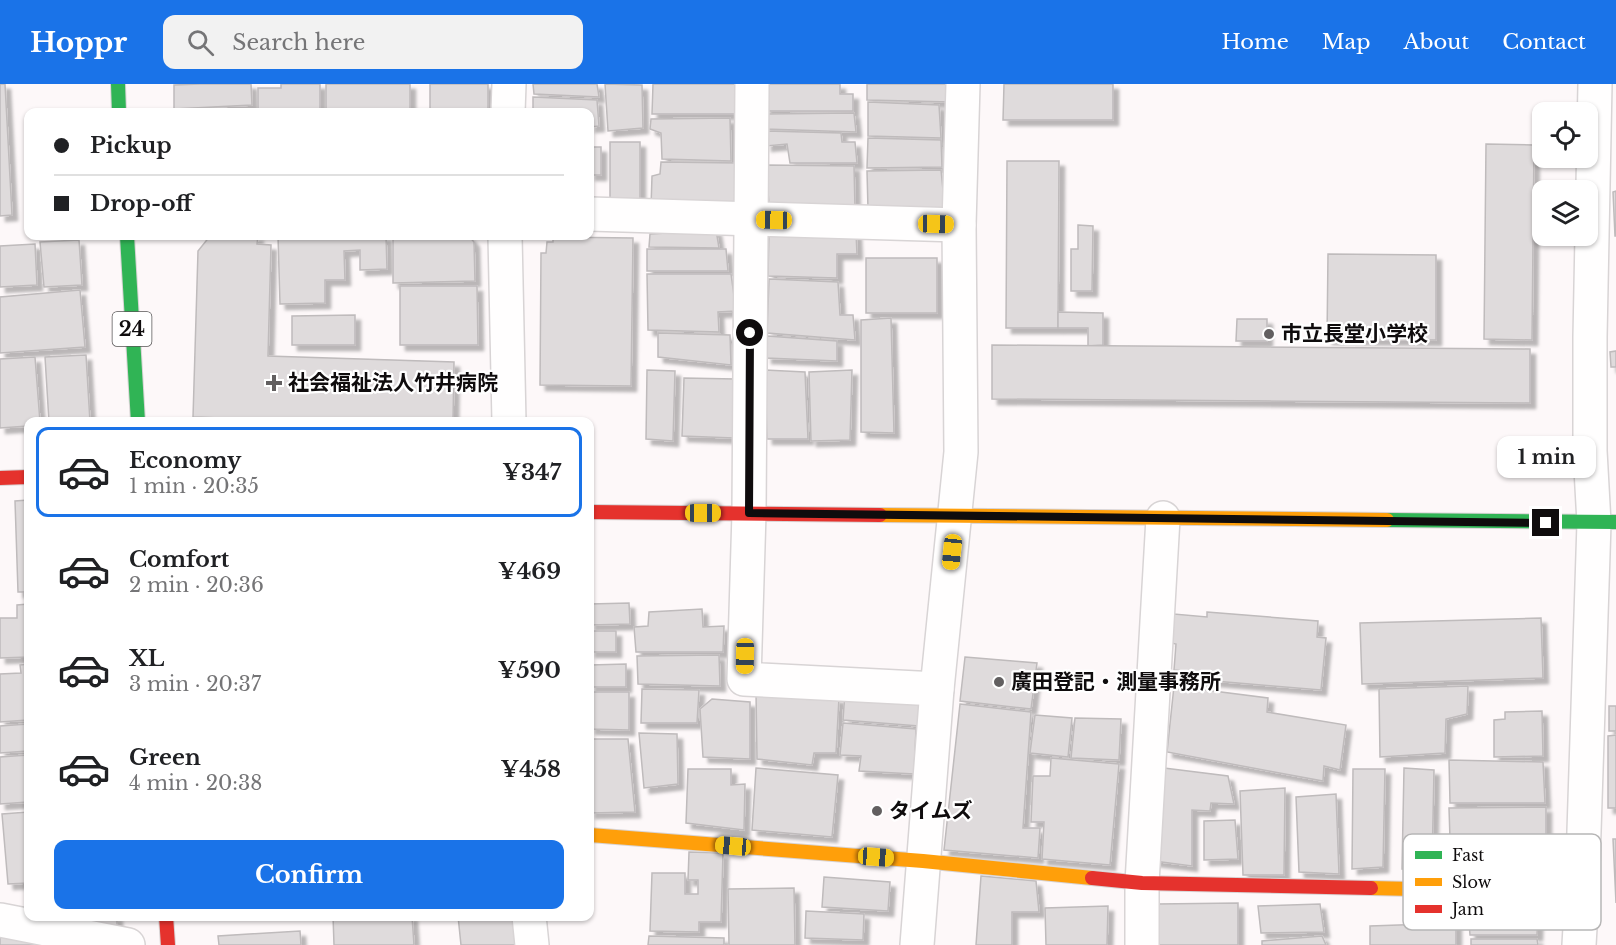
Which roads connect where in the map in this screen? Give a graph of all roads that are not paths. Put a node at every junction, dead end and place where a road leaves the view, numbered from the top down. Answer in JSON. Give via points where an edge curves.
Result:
{"nodes":[{"id":1,"x":118,"y":84,"type":"edge"},
{"id":2,"x":509,"y":84,"type":"edge"},
{"id":3,"x":752,"y":84,"type":"edge"},
{"id":4,"x":963,"y":84,"type":"edge"},
{"id":5,"x":1595,"y":84,"type":"edge"},
{"id":6,"x":119,"y":108,"type":"edge"},
{"id":7,"x":508,"y":108,"type":"edge"},
{"id":8,"x":1604,"y":176,"type":"edge"},
{"id":9,"x":594,"y":214,"type":"edge"},
{"id":10,"x":751,"y":220,"type":"junction"},
{"id":11,"x":959,"y":225,"type":"junction"},
{"id":12,"x":127,"y":240,"type":"edge"},
{"id":13,"x":506,"y":240,"type":"edge"},
{"id":14,"x":1603,"y":336,"type":"edge"},
{"id":15,"x":138,"y":417,"type":"edge"},
{"id":16,"x":509,"y":417,"type":"edge"},
{"id":17,"x":24,"y":477,"type":"edge"},
{"id":18,"x":0,"y":478,"type":"edge"},
{"id":19,"x":594,"y":512,"type":"edge"},
{"id":20,"x":749,"y":513,"type":"junction"},
{"id":21,"x":956,"y":516,"type":"junction"},
{"id":22,"x":1163,"y":518,"type":"junction"},
{"id":23,"x":1605,"y":523,"type":"edge"},
{"id":24,"x":937,"y":689,"type":"junction"},
{"id":25,"x":1586,"y":834,"type":"edge"},
{"id":26,"x":594,"y":835,"type":"edge"},
{"id":27,"x":923,"y":861,"type":"junction"},
{"id":28,"x":1142,"y":883,"type":"junction"},
{"id":29,"x":1403,"y":889,"type":"edge"},
{"id":30,"x":0,"y":920,"type":"edge"},
{"id":31,"x":166,"y":921,"type":"edge"},
{"id":32,"x":530,"y":921,"type":"edge"},
{"id":33,"x":1580,"y":930,"type":"edge"},
{"id":34,"x":128,"y":945,"type":"edge"},
{"id":35,"x":168,"y":945,"type":"edge"},
{"id":36,"x":532,"y":945,"type":"edge"},
{"id":37,"x":917,"y":945,"type":"edge"},
{"id":38,"x":1142,"y":945,"type":"edge"},
{"id":39,"x":1579,"y":945,"type":"edge"}],
"edges":[{"from":1,"to":6,"type":"street"},
{"from":2,"to":7,"type":"street"},
{"from":3,"to":10,"type":"street"},
{"from":4,"to":11,"type":"street"},
{"from":5,"to":8,"type":"street"},
{"from":8,"to":14,"type":"street"},
{"from":9,"to":10,"type":"street"},
{"from":10,"to":11,"type":"street"},
{"from":10,"to":20,"type":"street"},
{"from":11,"to":21,"type":"street","via":[[961,452]]},
{"from":12,"to":15,"type":"street","number":"24"},
{"from":13,"to":16,"type":"street"},
{"from":14,"to":23,"type":"street","via":[[1590,451]]},
{"from":17,"to":18,"type":"street"},
{"from":19,"to":20,"type":"street"},
{"from":20,"to":21,"type":"street"},
{"from":20,"to":24,"type":"street","via":[[744,679]]},
{"from":21,"to":22,"type":"street"},
{"from":21,"to":24,"type":"street"},
{"from":22,"to":23,"type":"street"},
{"from":22,"to":28,"type":"street"},
{"from":23,"to":25,"type":"street"},
{"from":24,"to":27,"type":"street"},
{"from":26,"to":27,"type":"street"},
{"from":27,"to":28,"type":"street"},
{"from":27,"to":37,"type":"street"},
{"from":28,"to":29,"type":"street"},
{"from":28,"to":38,"type":"street"},
{"from":30,"to":34,"type":"street"},
{"from":31,"to":35,"type":"street"},
{"from":32,"to":36,"type":"street"},
{"from":33,"to":39,"type":"street"}]}
